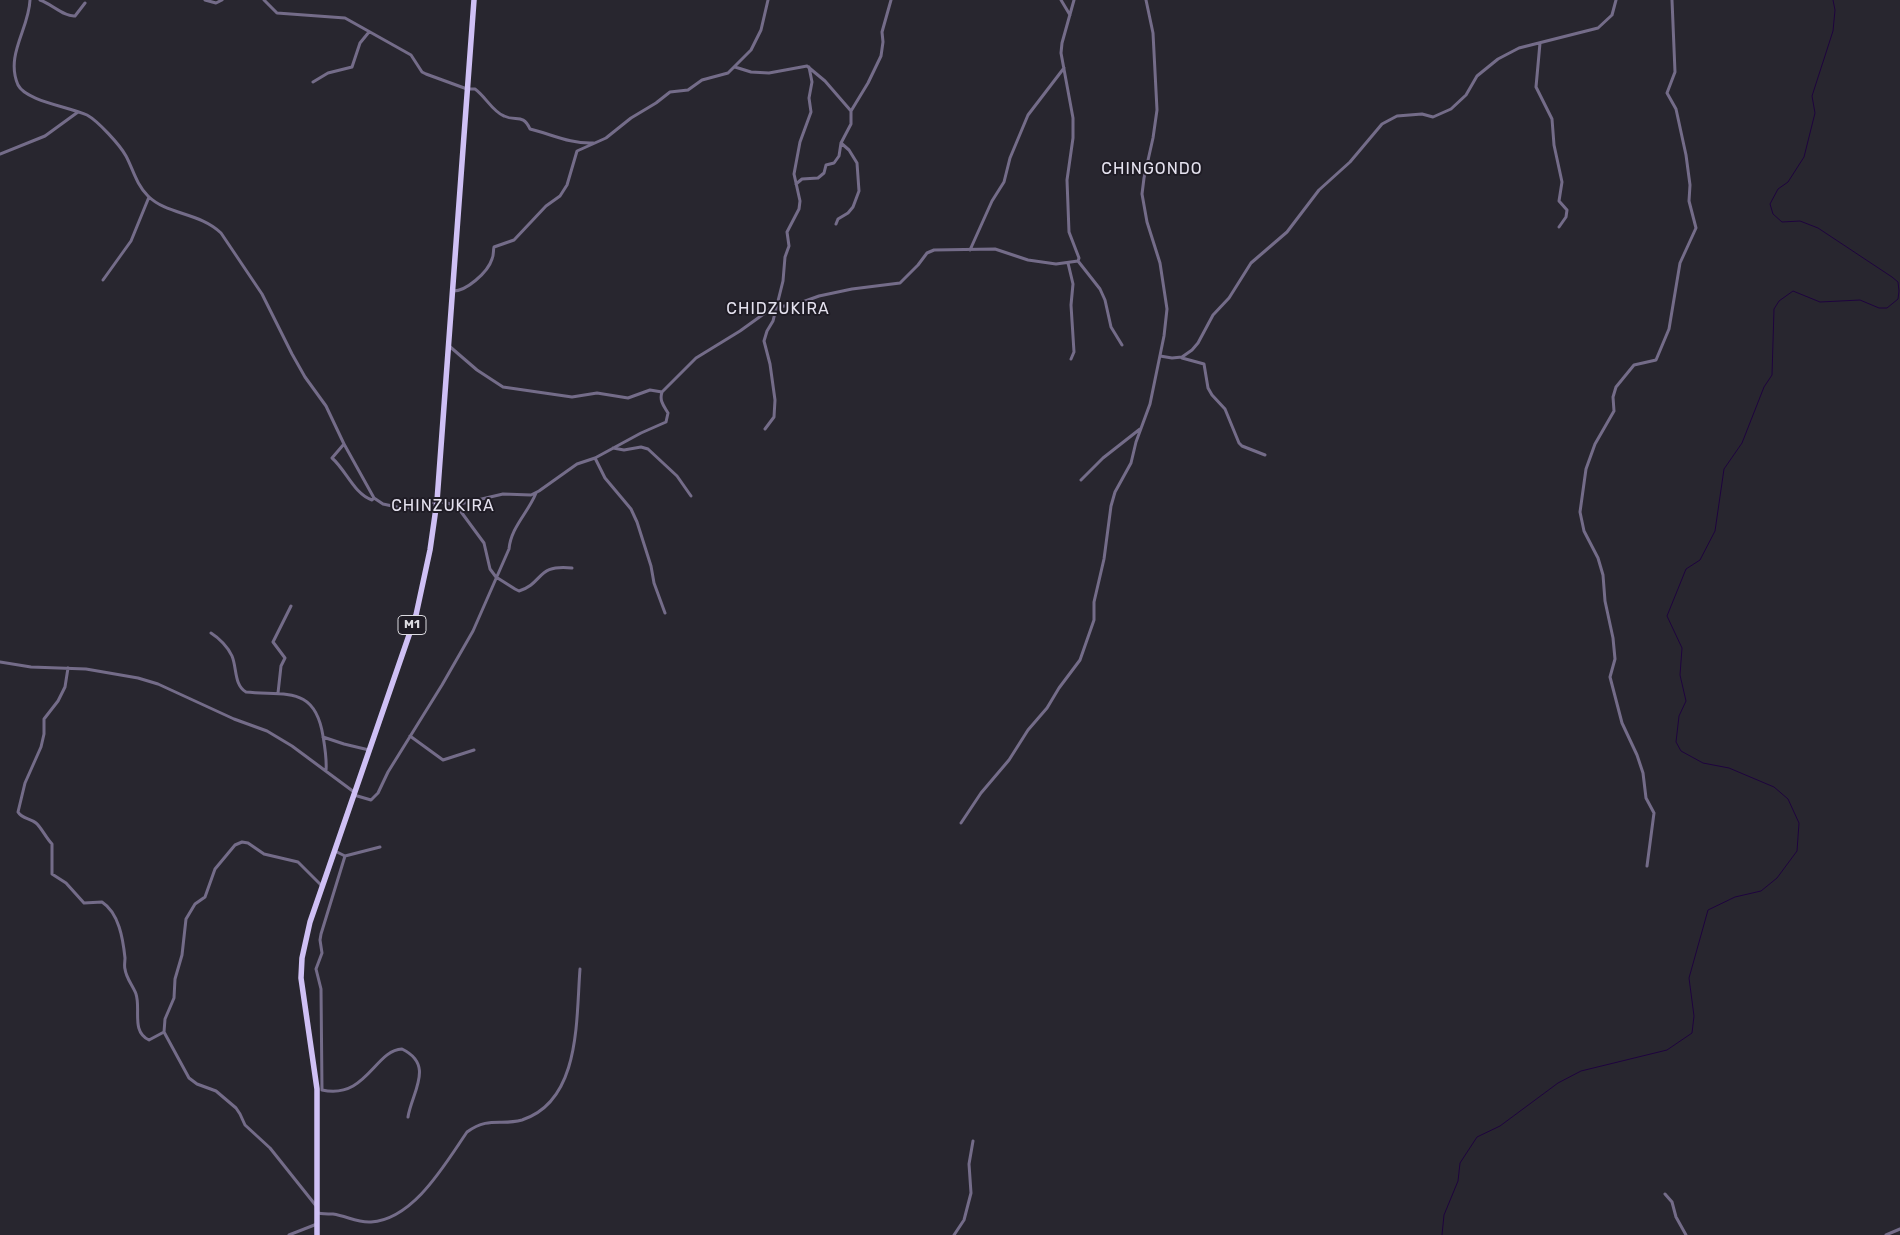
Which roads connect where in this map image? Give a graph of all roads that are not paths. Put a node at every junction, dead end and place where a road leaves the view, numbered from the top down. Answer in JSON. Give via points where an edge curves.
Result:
{"nodes":[{"id":1,"x":30,"y":0,"type":"edge"},
{"id":2,"x":40,"y":0,"type":"edge"},
{"id":3,"x":205,"y":0,"type":"edge"},
{"id":4,"x":222,"y":0,"type":"edge"},
{"id":5,"x":264,"y":0,"type":"edge"},
{"id":6,"x":474,"y":0,"type":"edge"},
{"id":7,"x":768,"y":0,"type":"edge"},
{"id":8,"x":891,"y":0,"type":"edge"},
{"id":9,"x":1061,"y":0,"type":"edge"},
{"id":10,"x":1074,"y":0,"type":"edge"},
{"id":11,"x":1146,"y":0,"type":"edge"},
{"id":12,"x":1616,"y":0,"type":"edge"},
{"id":13,"x":1672,"y":0,"type":"edge"},
{"id":14,"x":85,"y":3,"type":"dead end"},
{"id":15,"x":1070,"y":16,"type":"junction"},
{"id":16,"x":369,"y":32,"type":"junction"},
{"id":17,"x":1540,"y":43,"type":"junction"},
{"id":18,"x":735,"y":67,"type":"junction"},
{"id":19,"x":809,"y":67,"type":"junction"},
{"id":20,"x":1064,"y":68,"type":"junction"},
{"id":21,"x":313,"y":82,"type":"dead end"},
{"id":22,"x":467,"y":89,"type":"junction"},
{"id":23,"x":851,"y":111,"type":"junction"},
{"id":24,"x":78,"y":112,"type":"junction"},
{"id":25,"x":595,"y":143,"type":"junction"},
{"id":26,"x":841,"y":143,"type":"junction"},
{"id":27,"x":0,"y":154,"type":"edge"},
{"id":28,"x":796,"y":184,"type":"junction"},
{"id":29,"x":149,"y":197,"type":"junction"},
{"id":30,"x":836,"y":224,"type":"dead end"},
{"id":31,"x":1558,"y":227,"type":"dead end"},
{"id":32,"x":970,"y":250,"type":"junction"},
{"id":33,"x":1078,"y":261,"type":"junction"},
{"id":34,"x":1068,"y":263,"type":"junction"},
{"id":35,"x":103,"y":280,"type":"dead end"},
{"id":36,"x":452,"y":291,"type":"junction"},
{"id":37,"x":776,"y":307,"type":"junction"},
{"id":38,"x":448,"y":345,"type":"junction"},
{"id":39,"x":1122,"y":345,"type":"dead end"},
{"id":40,"x":1160,"y":356,"type":"junction"},
{"id":41,"x":1182,"y":358,"type":"junction"},
{"id":42,"x":1070,"y":359,"type":"dead end"},
{"id":43,"x":662,"y":392,"type":"junction"},
{"id":44,"x":1142,"y":427,"type":"junction"},
{"id":45,"x":765,"y":429,"type":"dead end"},
{"id":46,"x":344,"y":444,"type":"junction"},
{"id":47,"x":613,"y":448,"type":"junction"},
{"id":48,"x":1265,"y":454,"type":"dead end"},
{"id":49,"x":595,"y":458,"type":"junction"},
{"id":50,"x":1081,"y":480,"type":"dead end"},
{"id":51,"x":536,"y":493,"type":"junction"},
{"id":52,"x":691,"y":496,"type":"dead end"},
{"id":53,"x":374,"y":498,"type":"junction"},
{"id":54,"x":436,"y":501,"type":"junction"},
{"id":55,"x":456,"y":505,"type":"junction"},
{"id":56,"x":572,"y":568,"type":"dead end"},
{"id":57,"x":496,"y":577,"type":"junction"},
{"id":58,"x":291,"y":606,"type":"dead end"},
{"id":59,"x":665,"y":613,"type":"dead end"},
{"id":60,"x":211,"y":633,"type":"dead end"},
{"id":61,"x":0,"y":662,"type":"edge"},
{"id":62,"x":68,"y":668,"type":"junction"},
{"id":63,"x":278,"y":693,"type":"junction"},
{"id":64,"x":323,"y":736,"type":"junction"},
{"id":65,"x":410,"y":736,"type":"junction"},
{"id":66,"x":369,"y":750,"type":"junction"},
{"id":67,"x":474,"y":750,"type":"dead end"},
{"id":68,"x":326,"y":771,"type":"junction"},
{"id":69,"x":354,"y":794,"type":"junction"},
{"id":70,"x":961,"y":823,"type":"dead end"},
{"id":71,"x":380,"y":846,"type":"dead end"},
{"id":72,"x":334,"y":851,"type":"junction"},
{"id":73,"x":345,"y":856,"type":"junction"},
{"id":74,"x":1647,"y":866,"type":"dead end"},
{"id":75,"x":322,"y":886,"type":"junction"},
{"id":76,"x":580,"y":969,"type":"dead end"},
{"id":77,"x":164,"y":1032,"type":"junction"},
{"id":78,"x":320,"y":1089,"type":"junction"},
{"id":79,"x":408,"y":1117,"type":"dead end"},
{"id":80,"x":973,"y":1141,"type":"dead end"},
{"id":81,"x":1665,"y":1194,"type":"dead end"},
{"id":82,"x":317,"y":1211,"type":"junction"},
{"id":83,"x":317,"y":1224,"type":"junction"},
{"id":84,"x":1900,"y":1229,"type":"edge"},
{"id":85,"x":289,"y":1235,"type":"edge"},
{"id":86,"x":317,"y":1235,"type":"edge"},
{"id":87,"x":954,"y":1235,"type":"edge"},
{"id":88,"x":1686,"y":1235,"type":"edge"},
{"id":89,"x":1886,"y":1235,"type":"edge"}],
"edges":[{"from":1,"to":24,"type":"street","via":[[15,54],[19,86],[34,97]]},
{"from":2,"to":14,"type":"street","via":[[69,16],[75,16]]},
{"from":3,"to":4,"type":"street","via":[[216,3]]},
{"from":5,"to":16,"type":"street","via":[[277,13],[341,17]]},
{"from":6,"to":22,"type":"highway","number":"M1"},
{"from":7,"to":18,"type":"street","via":[[758,36],[751,50]]},
{"from":8,"to":23,"type":"street","via":[[882,32],[880,56]]},
{"from":9,"to":15,"type":"street"},
{"from":10,"to":15,"type":"street"},
{"from":11,"to":40,"type":"street","via":[[1155,48],[1157,110],[1142,194],[1160,263],[1167,309]]},
{"from":12,"to":17,"type":"street","via":[[1612,15],[1598,28]]},
{"from":13,"to":74,"type":"street","via":[[1675,72],[1667,93],[1676,109],[1686,155],[1689,201],[1696,232],[1680,263],[1669,329],[1657,358],[1634,365],[1614,391],[1614,412],[1595,444],[1586,469],[1580,512],[1584,531],[1603,575],[1615,659],[1610,677],[1622,723],[1643,773],[1646,798],[1654,813]]},
{"from":15,"to":20,"type":"street","via":[[1062,43]]},
{"from":16,"to":21,"type":"street","via":[[360,43],[352,68],[328,73]]},
{"from":16,"to":22,"type":"street","via":[[411,55],[422,72]]},
{"from":17,"to":31,"type":"street","via":[[1536,87],[1552,119],[1562,182],[1559,201],[1568,210]]},
{"from":17,"to":41,"type":"street","via":[[1508,53],[1491,64],[1451,109],[1433,117],[1422,114],[1397,116],[1382,124],[1350,162],[1319,190],[1287,232],[1251,263],[1229,298],[1213,315],[1198,343]]},
{"from":18,"to":19,"type":"street","via":[[764,73]]},
{"from":18,"to":25,"type":"street","via":[[725,74],[702,80],[688,90],[670,92]]},
{"from":19,"to":23,"type":"street","via":[[826,81]]},
{"from":19,"to":28,"type":"street","via":[[811,112],[797,156]]},
{"from":20,"to":32,"type":"street","via":[[1028,115],[1004,182]]},
{"from":20,"to":33,"type":"street","via":[[1073,138],[1067,180],[1069,232]]},
{"from":22,"to":25,"type":"street","via":[[475,89],[503,116],[526,122],[530,129],[568,141]]},
{"from":22,"to":36,"type":"highway","number":"M1"},
{"from":23,"to":26,"type":"street","via":[[851,124]]},
{"from":24,"to":27,"type":"street","via":[[50,133]]},
{"from":24,"to":29,"type":"street","via":[[94,120],[126,155],[138,183]]},
{"from":25,"to":36,"type":"street","via":[[576,152],[567,185],[560,196],[514,240],[494,247],[492,262],[483,275],[456,292]]},
{"from":26,"to":28,"type":"street","via":[[836,161],[826,165],[822,176]]},
{"from":26,"to":30,"type":"street","via":[[857,163],[859,191],[853,207]]},
{"from":28,"to":37,"type":"street","via":[[799,209],[787,232],[789,246]]},
{"from":29,"to":35,"type":"street","via":[[131,241]]},
{"from":29,"to":46,"type":"street","via":[[169,209],[216,227],[221,233],[262,294]]},
{"from":32,"to":34,"type":"street","via":[[995,249],[1028,260]]},
{"from":32,"to":37,"type":"street","via":[[930,251],[900,283],[852,289]]},
{"from":33,"to":34,"type":"street"},
{"from":33,"to":39,"type":"street","via":[[1100,289],[1111,326]]},
{"from":34,"to":42,"type":"street","via":[[1073,284],[1074,352]]},
{"from":36,"to":38,"type":"highway","number":"M1"},
{"from":37,"to":43,"type":"street","via":[[696,358]]},
{"from":37,"to":45,"type":"street","via":[[764,341],[775,400],[774,417]]},
{"from":38,"to":43,"type":"street","via":[[483,375],[503,387],[572,397],[597,393],[628,398],[650,390]]},
{"from":38,"to":54,"type":"highway","number":"M1"},
{"from":40,"to":41,"type":"street"},
{"from":40,"to":44,"type":"street"},
{"from":41,"to":48,"type":"street","via":[[1204,364],[1208,388],[1225,409],[1239,443]]},
{"from":43,"to":47,"type":"street","via":[[660,398],[668,413],[666,422]]},
{"from":44,"to":50,"type":"street"},
{"from":44,"to":70,"type":"street","via":[[1131,463],[1111,506],[1094,602],[1094,620],[1080,660]]},
{"from":46,"to":53,"type":"street"},
{"from":46,"to":53,"type":"street","via":[[332,458],[363,496]]},
{"from":47,"to":49,"type":"street"},
{"from":47,"to":52,"type":"street","via":[[648,449]]},
{"from":49,"to":51,"type":"street","via":[[577,464]]},
{"from":49,"to":59,"type":"street","via":[[605,478],[631,509],[637,522]]},
{"from":51,"to":55,"type":"street","via":[[503,494]]},
{"from":51,"to":57,"type":"street","via":[[514,530]]},
{"from":53,"to":54,"type":"street","via":[[383,504],[414,508]]},
{"from":54,"to":55,"type":"street"},
{"from":54,"to":66,"type":"highway","number":"M1","via":[[430,550],[416,615]]},
{"from":55,"to":57,"type":"street","via":[[484,543],[490,569]]},
{"from":56,"to":57,"type":"street","via":[[552,568],[526,588],[518,590]]},
{"from":57,"to":65,"type":"street","via":[[473,631]]},
{"from":58,"to":63,"type":"street","via":[[274,641],[285,658]]},
{"from":60,"to":63,"type":"street","via":[[228,648],[242,690]]},
{"from":61,"to":62,"type":"street"},
{"from":62,"to":68,"type":"street","via":[[158,684],[267,731]]},
{"from":62,"to":77,"type":"street","via":[[65,687],[44,719],[44,734],[25,783],[18,812],[38,824],[52,844],[51,871],[54,876],[66,883],[84,903],[102,902],[111,911],[123,936],[125,970],[136,995],[141,1033],[149,1040]]},
{"from":63,"to":64,"type":"street","via":[[306,701],[315,710]]},
{"from":64,"to":66,"type":"street"},
{"from":64,"to":68,"type":"street"},
{"from":65,"to":67,"type":"street","via":[[443,760]]},
{"from":65,"to":69,"type":"street","via":[[376,796],[368,800]]},
{"from":66,"to":69,"type":"highway","number":"M1"},
{"from":68,"to":69,"type":"street"},
{"from":69,"to":72,"type":"highway","number":"M1"},
{"from":71,"to":73,"type":"street"},
{"from":72,"to":73,"type":"street"},
{"from":72,"to":75,"type":"highway","number":"M1"},
{"from":73,"to":78,"type":"street","via":[[321,934],[322,953],[316,969],[321,989]]},
{"from":75,"to":77,"type":"street","via":[[298,862],[264,854],[248,843],[235,844],[216,869],[205,897],[195,904],[186,919],[174,998],[165,1019]]},
{"from":75,"to":78,"type":"highway","number":"M1","via":[[302,958],[303,999]]},
{"from":76,"to":82,"type":"street","via":[[573,1056],[560,1088],[549,1102],[522,1120],[489,1122],[467,1132],[420,1196],[388,1218],[359,1222]]},
{"from":77,"to":82,"type":"street","via":[[189,1078],[216,1091],[236,1108],[245,1125],[270,1148]]},
{"from":78,"to":79,"type":"street","via":[[338,1091],[357,1084],[386,1057],[402,1049],[413,1056],[420,1071]]},
{"from":78,"to":82,"type":"highway","number":"M1"},
{"from":80,"to":87,"type":"street","via":[[969,1164],[971,1193],[964,1220]]},
{"from":81,"to":88,"type":"street","via":[[1672,1202]]},
{"from":82,"to":83,"type":"highway","number":"M1"},
{"from":83,"to":85,"type":"street"},
{"from":83,"to":86,"type":"highway","number":"M1"},
{"from":84,"to":89,"type":"street"}]}
